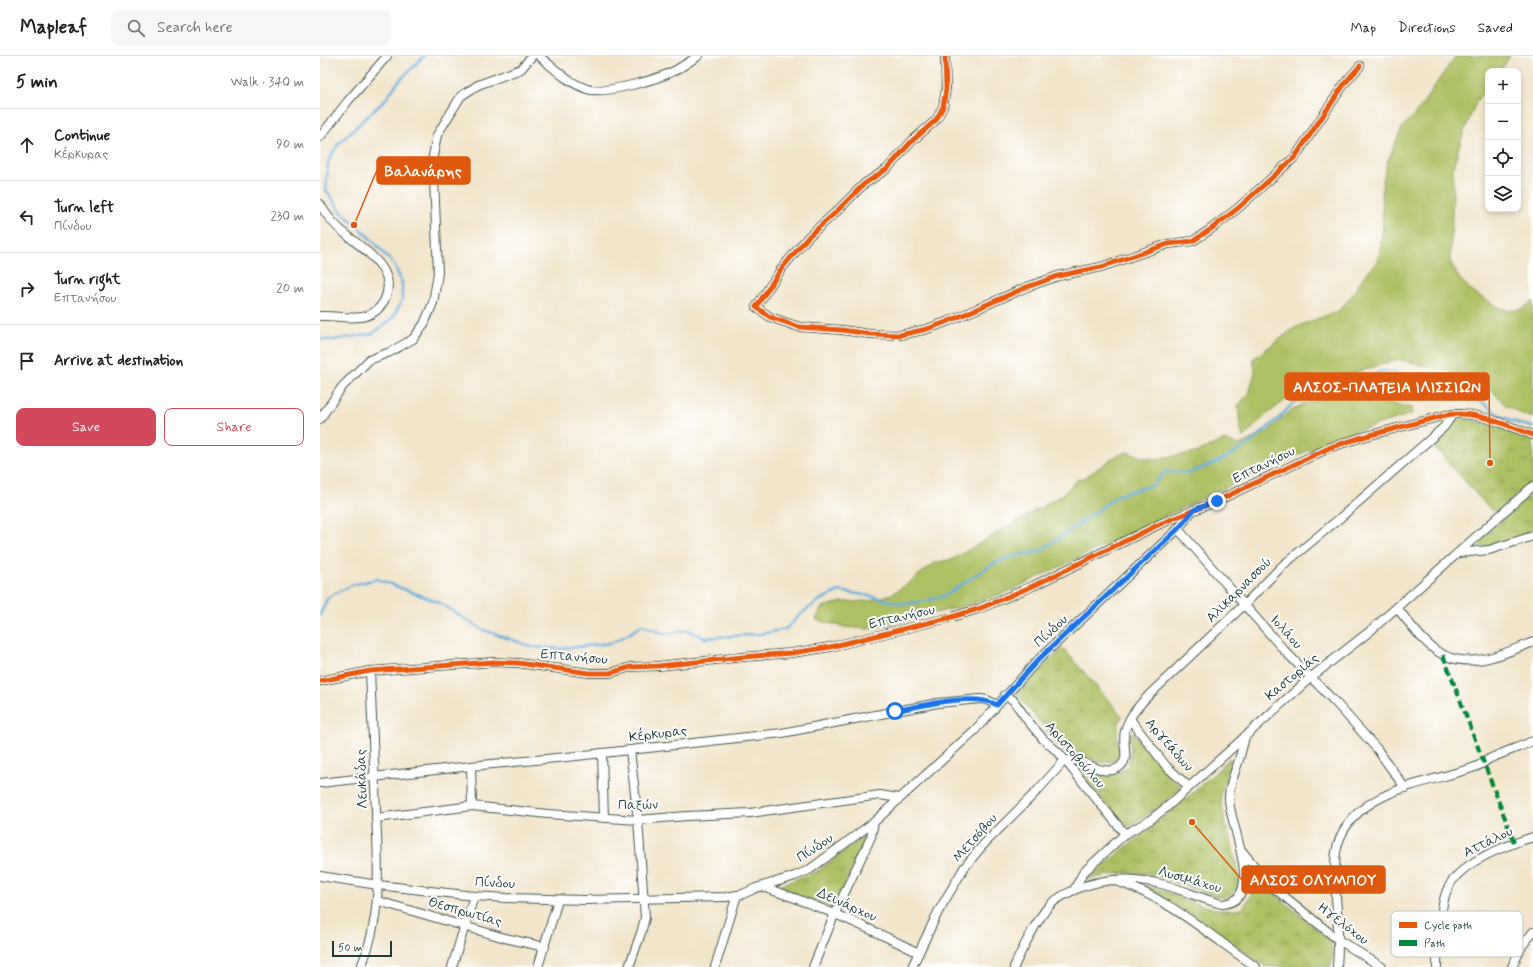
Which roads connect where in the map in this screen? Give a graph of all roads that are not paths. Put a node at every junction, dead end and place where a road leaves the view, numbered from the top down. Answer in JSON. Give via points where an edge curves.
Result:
{"nodes":[{"id":1,"x":387,"y":56,"type":"edge"},
{"id":2,"x":532,"y":56,"type":"edge"},
{"id":3,"x":539,"y":56,"type":"edge"},
{"id":4,"x":698,"y":56,"type":"edge"},
{"id":5,"x":945,"y":56,"type":"edge"},
{"id":6,"x":1360,"y":66,"type":"dead end"},
{"id":7,"x":320,"y":137,"type":"edge"},
{"id":8,"x":320,"y":204,"type":"edge"},
{"id":9,"x":320,"y":316,"type":"edge"},
{"id":10,"x":1452,"y":414,"type":"junction"},
{"id":11,"x":320,"y":419,"type":"edge"},
{"id":12,"x":1533,"y":434,"type":"edge"},
{"id":13,"x":1533,"y":486,"type":"edge"},
{"id":14,"x":1194,"y":510,"type":"junction"},
{"id":15,"x":1178,"y":529,"type":"junction"},
{"id":16,"x":1533,"y":536,"type":"edge"},
{"id":17,"x":1458,"y":554,"type":"junction"},
{"id":18,"x":1245,"y":604,"type":"junction"},
{"id":19,"x":1397,"y":608,"type":"junction"},
{"id":20,"x":1533,"y":642,"type":"edge"},
{"id":21,"x":370,"y":671,"type":"junction"},
{"id":22,"x":1310,"y":678,"type":"junction"},
{"id":23,"x":320,"y":681,"type":"edge"},
{"id":24,"x":1005,"y":695,"type":"junction"},
{"id":25,"x":997,"y":705,"type":"junction"},
{"id":26,"x":1130,"y":719,"type":"junction"},
{"id":27,"x":1245,"y":736,"type":"junction"},
{"id":28,"x":1533,"y":741,"type":"edge"},
{"id":29,"x":630,"y":750,"type":"junction"},
{"id":30,"x":602,"y":753,"type":"junction"},
{"id":31,"x":1064,"y":760,"type":"junction"},
{"id":32,"x":471,"y":766,"type":"junction"},
{"id":33,"x":375,"y":776,"type":"junction"},
{"id":34,"x":320,"y":783,"type":"edge"},
{"id":35,"x":1189,"y":786,"type":"junction"},
{"id":36,"x":1405,"y":788,"type":"junction"},
{"id":37,"x":899,"y":798,"type":"junction"},
{"id":38,"x":472,"y":806,"type":"junction"},
{"id":39,"x":376,"y":818,"type":"junction"},
{"id":40,"x":604,"y":818,"type":"junction"},
{"id":41,"x":638,"y":820,"type":"junction"},
{"id":42,"x":874,"y":822,"type":"junction"},
{"id":43,"x":1125,"y":834,"type":"junction"},
{"id":44,"x":1533,"y":837,"type":"edge"},
{"id":45,"x":1240,"y":849,"type":"junction"},
{"id":46,"x":320,"y":876,"type":"edge"},
{"id":47,"x":1110,"y":880,"type":"junction"},
{"id":48,"x":378,"y":885,"type":"junction"},
{"id":49,"x":762,"y":887,"type":"junction"},
{"id":50,"x":1074,"y":890,"type":"junction"},
{"id":51,"x":737,"y":895,"type":"junction"},
{"id":52,"x":474,"y":896,"type":"junction"},
{"id":53,"x":644,"y":898,"type":"junction"},
{"id":54,"x":558,"y":900,"type":"junction"},
{"id":55,"x":378,"y":901,"type":"junction"},
{"id":56,"x":1443,"y":911,"type":"edge"},
{"id":57,"x":835,"y":913,"type":"junction"},
{"id":58,"x":464,"y":925,"type":"junction"},
{"id":59,"x":1533,"y":932,"type":"edge"},
{"id":60,"x":1337,"y":939,"type":"junction"},
{"id":61,"x":1523,"y":945,"type":"edge"},
{"id":62,"x":545,"y":947,"type":"junction"},
{"id":63,"x":918,"y":953,"type":"junction"},
{"id":64,"x":1438,"y":957,"type":"edge"},
{"id":65,"x":1517,"y":957,"type":"edge"},
{"id":66,"x":915,"y":966,"type":"edge"},
{"id":67,"x":362,"y":967,"type":"edge"},
{"id":68,"x":452,"y":967,"type":"edge"},
{"id":69,"x":538,"y":967,"type":"edge"},
{"id":70,"x":629,"y":967,"type":"edge"},
{"id":71,"x":715,"y":967,"type":"edge"},
{"id":72,"x":813,"y":967,"type":"edge"},
{"id":73,"x":1014,"y":967,"type":"edge"},
{"id":74,"x":1256,"y":967,"type":"edge"},
{"id":75,"x":1337,"y":967,"type":"edge"},
{"id":76,"x":1382,"y":967,"type":"edge"},
{"id":77,"x":1437,"y":967,"type":"edge"},
{"id":78,"x":1512,"y":967,"type":"edge"}],
"edges":[{"from":1,"to":7,"type":"street"},
{"from":2,"to":11,"type":"street","via":[[521,69],[478,85],[461,96],[437,135],[433,156],[438,273],[432,303],[424,324],[413,339],[369,360],[342,387]]},
{"from":3,"to":4,"type":"street","via":[[558,74],[589,90],[612,89],[640,83],[674,72]]},
{"from":5,"to":6,"type":"street","via":[[946,89],[936,120],[912,141],[887,169],[864,184],[809,236],[782,268],[756,307],[770,317],[799,327],[900,335],[949,321],[1058,276],[1101,267],[1168,244],[1193,241],[1237,209],[1295,157],[1344,83]]},
{"from":8,"to":9,"type":"street","via":[[334,223],[377,261],[385,272],[388,284],[382,304],[370,315],[353,318]]},
{"from":10,"to":12,"type":"street","name":"Επτανήσου","via":[[1479,416]]},
{"from":10,"to":14,"type":"street","name":"Επτανήσου","via":[[1331,447]]},
{"from":10,"to":18,"type":"street","name":"Αλικαρνασσού","via":[[1444,427],[1282,566]]},
{"from":13,"to":17,"type":"street","name":"Καστοριάς"},
{"from":14,"to":15,"type":"street","name":"Πίνδου"},
{"from":14,"to":21,"type":"street","name":"Επτανήσου","via":[[981,608],[818,650],[631,667],[610,673],[493,662]]},
{"from":15,"to":18,"type":"street","name":"Ιολάου"},
{"from":15,"to":24,"type":"street","name":"Πίνδου","via":[[1039,659]]},
{"from":16,"to":17,"type":"street","via":[[1488,550]]},
{"from":17,"to":19,"type":"street","name":"Καστοριάς"},
{"from":18,"to":22,"type":"street","name":"Ιολάου"},
{"from":18,"to":26,"type":"street","name":"Αλικαρνασσού","via":[[1149,694]]},
{"from":19,"to":20,"type":"street","via":[[1427,644],[1443,655],[1456,659],[1472,661],[1488,658]]},
{"from":19,"to":22,"type":"street","name":"Καστοριάς"},
{"from":21,"to":23,"type":"street","name":"Επτανήσου"},
{"from":21,"to":33,"type":"street","name":"Λευκάδας"},
{"from":22,"to":27,"type":"street","name":"Καστοριάς"},
{"from":22,"to":36,"type":"street","name":"Ιολάου","via":[[1377,749]]},
{"from":24,"to":25,"type":"street","name":"Πίνδου"},
{"from":24,"to":31,"type":"street","name":"Αριστοβούλου","via":[[1013,700],[1043,739]]},
{"from":25,"to":29,"type":"street","name":"Κέρκυρας","via":[[980,699],[938,703],[782,733]]},
{"from":25,"to":37,"type":"street","name":"Πίνδου","via":[[975,730]]},
{"from":26,"to":31,"type":"street","name":"Αλικαρνασσού","via":[[1124,734],[1126,757],[1118,768],[1104,770],[1073,759]]},
{"from":26,"to":35,"type":"street","name":"Αργεάδων","via":[[1166,766]]},
{"from":27,"to":35,"type":"street","name":"Καστοριάς"},
{"from":27,"to":45,"type":"street","name":"Λυσιμάχου","via":[[1230,786],[1229,801]]},
{"from":28,"to":36,"type":"street","via":[[1477,767]]},
{"from":29,"to":30,"type":"street","name":"Κέρκυρας"},
{"from":29,"to":41,"type":"street"},
{"from":30,"to":32,"type":"street","name":"Κέρκυρας"},
{"from":30,"to":40,"type":"street"},
{"from":31,"to":43,"type":"street","name":"Αριστοβούλου"},
{"from":31,"to":63,"type":"street","name":"Μετσόβου","via":[[967,864],[938,912]]},
{"from":32,"to":33,"type":"street","name":"Κέρκυρας"},
{"from":32,"to":38,"type":"street"},
{"from":33,"to":34,"type":"street","name":"Κέρκυρας"},
{"from":33,"to":39,"type":"street","name":"Λευκάδας"},
{"from":35,"to":43,"type":"street","name":"Καστοριάς","via":[[1157,815]]},
{"from":36,"to":60,"type":"street","via":[[1373,801],[1355,815],[1344,828],[1334,865]]},
{"from":37,"to":41,"type":"street","name":"Παξών","via":[[880,795],[750,813]]},
{"from":37,"to":42,"type":"street","name":"Πίνδου"},
{"from":38,"to":39,"type":"street","name":"Παξών"},
{"from":38,"to":40,"type":"street","name":"Παξών"},
{"from":39,"to":48,"type":"street","name":"Λευκάδας"},
{"from":40,"to":41,"type":"street","name":"Παξών"},
{"from":41,"to":53,"type":"street"},
{"from":42,"to":49,"type":"street","name":"Πίνδου","via":[[809,870]]},
{"from":42,"to":57,"type":"street","via":[[871,837]]},
{"from":43,"to":50,"type":"street","name":"Καστοριάς","via":[[1087,869]]},
{"from":44,"to":56,"type":"street","name":"Αττάλου","via":[[1514,842],[1473,862],[1461,871],[1446,893]]},
{"from":45,"to":47,"type":"street","name":"Λυσιμάχου","via":[[1244,873],[1243,889],[1238,898],[1231,903],[1217,903],[1150,882]]},
{"from":45,"to":60,"type":"street","name":"Ηγελόχου","via":[[1269,884]]},
{"from":46,"to":48,"type":"street","name":"Πίνδου"},
{"from":47,"to":50,"type":"street","name":"Καστοριάς"},
{"from":47,"to":74,"type":"street","via":[[1132,887],[1166,904]]},
{"from":48,"to":52,"type":"street","name":"Πίνδου"},
{"from":48,"to":55,"type":"street","name":"Λευκάδας"},
{"from":49,"to":51,"type":"street","name":"Πίνδου"},
{"from":49,"to":57,"type":"street","name":"Δεινάρχου"},
{"from":50,"to":73,"type":"street","name":"Καστοριάς","via":[[1059,898],[1047,909]]},
{"from":51,"to":53,"type":"street","name":"Πίνδου","via":[[707,898]]},
{"from":51,"to":71,"type":"street"},
{"from":52,"to":54,"type":"street","name":"Πίνδου"},
{"from":52,"to":58,"type":"street"},
{"from":53,"to":54,"type":"street","name":"Πίνδου"},
{"from":53,"to":70,"type":"street","via":[[645,918]]},
{"from":54,"to":62,"type":"street"},
{"from":55,"to":58,"type":"street","name":"Θεσπρωτίας"},
{"from":55,"to":67,"type":"street","name":"Λευκάδας"},
{"from":57,"to":63,"type":"street","name":"Δεινάρχου"},
{"from":57,"to":72,"type":"street"},
{"from":58,"to":62,"type":"street","name":"Θεσπρωτίας"},
{"from":58,"to":68,"type":"street"},
{"from":59,"to":61,"type":"street"},
{"from":60,"to":75,"type":"street"},
{"from":60,"to":76,"type":"street","name":"Ηγελόχου"},
{"from":62,"to":69,"type":"street"},
{"from":63,"to":66,"type":"street","name":"Μετσόβου"},
{"from":64,"to":77,"type":"street","name":"Αττάλου"},
{"from":65,"to":78,"type":"street"}]}
